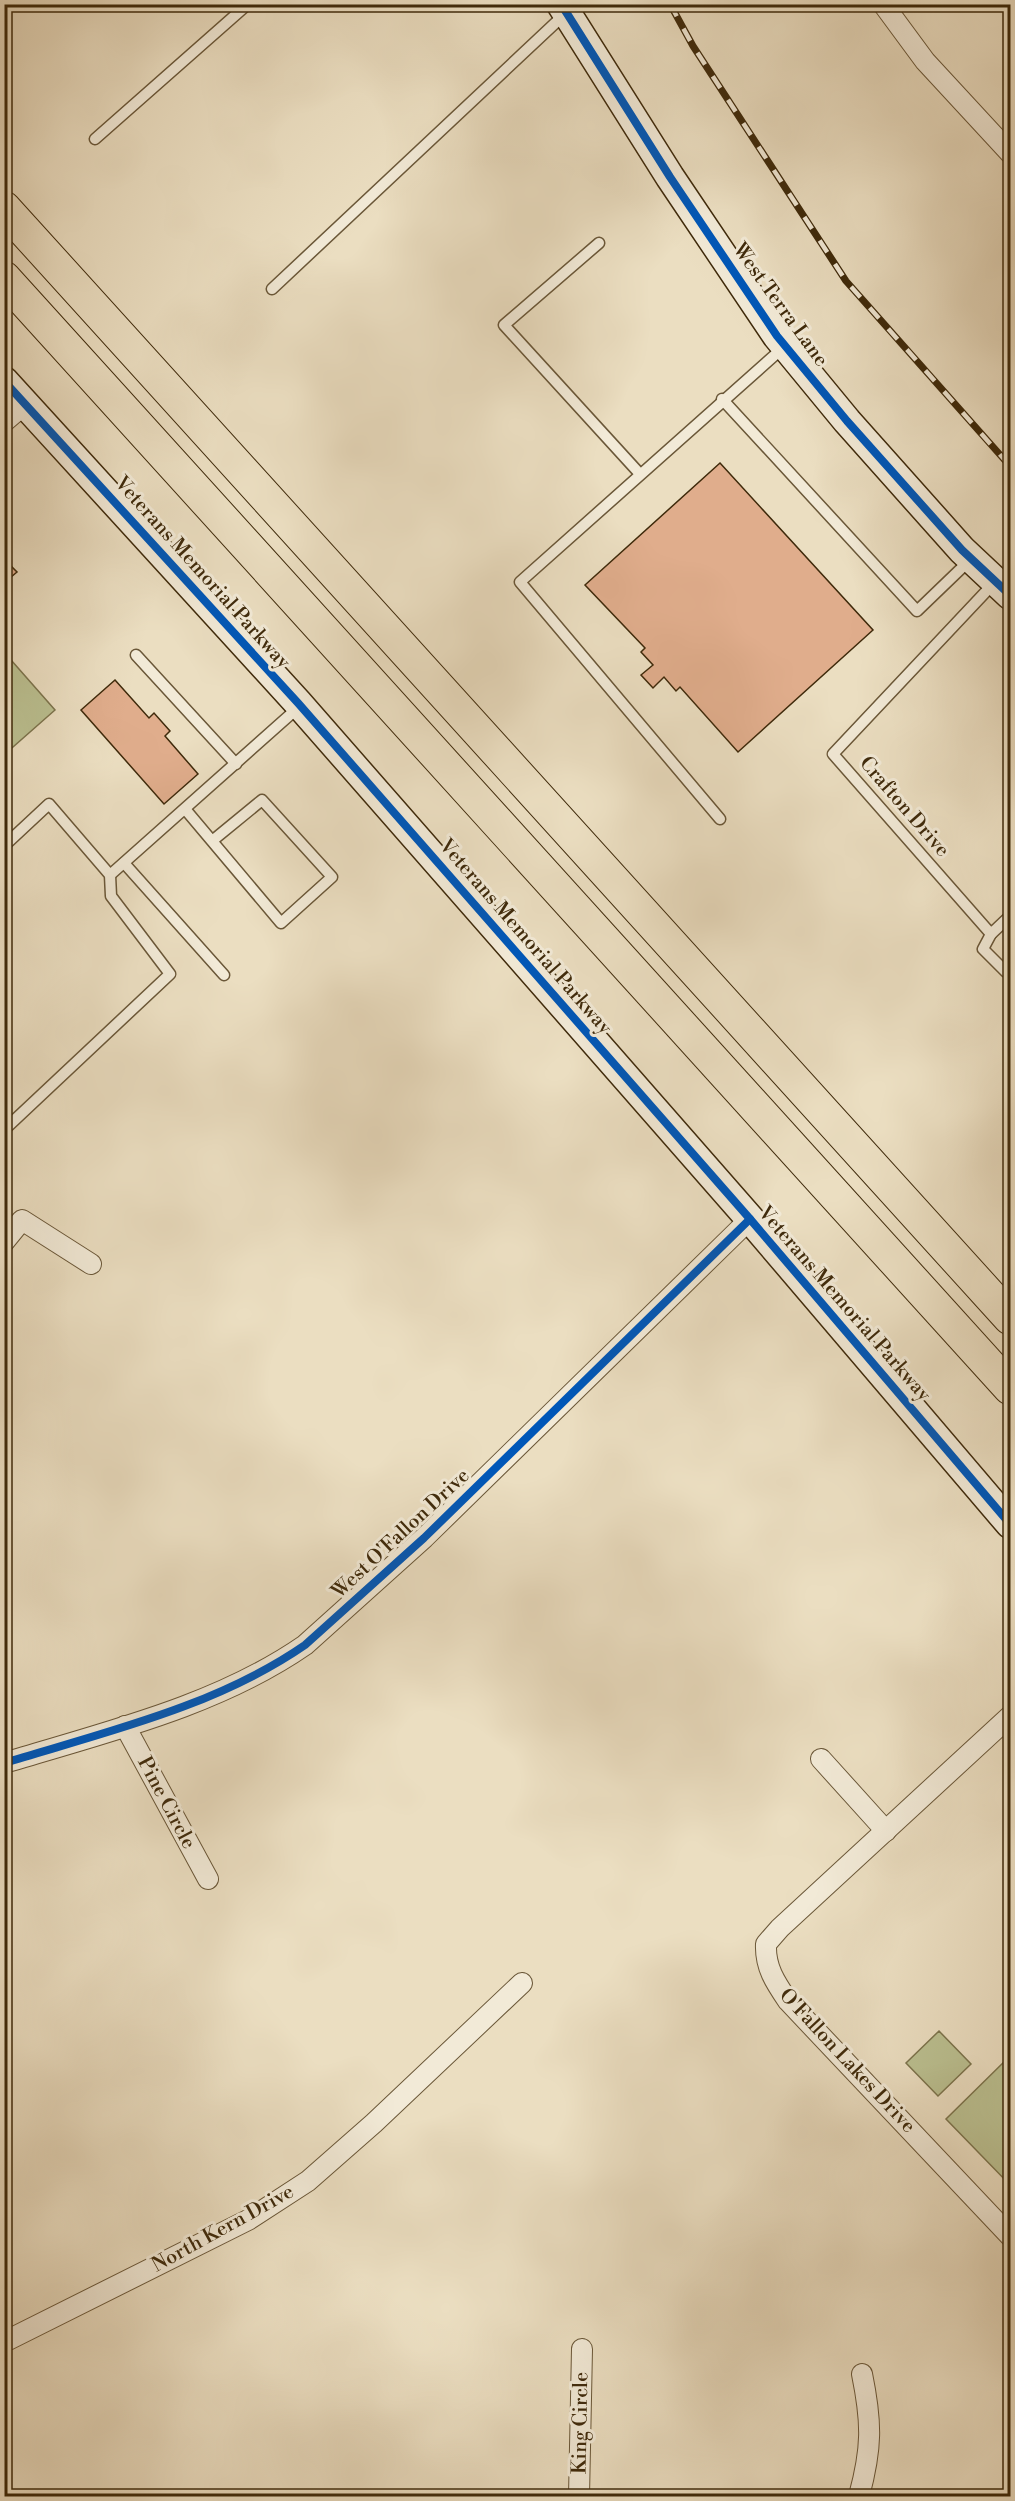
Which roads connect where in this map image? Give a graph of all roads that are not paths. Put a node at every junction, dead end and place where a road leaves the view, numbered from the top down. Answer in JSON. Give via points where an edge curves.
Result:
{"nodes":[{"id":1,"x":248,"y":4,"type":"edge"},
{"id":2,"x":883,"y":4,"type":"edge"},
{"id":3,"x":564,"y":9,"type":"edge"},
{"id":4,"x":95,"y":139,"type":"dead end"},
{"id":5,"x":1011,"y":153,"type":"edge"},
{"id":6,"x":4,"y":208,"type":"edge"},
{"id":7,"x":599,"y":243,"type":"dead end"},
{"id":8,"x":4,"y":278,"type":"edge"},
{"id":9,"x":272,"y":289,"type":"dead end"},
{"id":10,"x":786,"y":346,"type":"junction"},
{"id":11,"x":4,"y":381,"type":"edge"},
{"id":12,"x":722,"y":399,"type":"junction"},
{"id":13,"x":15,"y":413,"type":"edge"},
{"id":14,"x":640,"y":474,"type":"junction"},
{"id":15,"x":972,"y":558,"type":"junction"},
{"id":16,"x":1003,"y":588,"type":"edge"},
{"id":17,"x":136,"y":655,"type":"dead end"},
{"id":18,"x":301,"y":706,"type":"junction"},
{"id":19,"x":236,"y":764,"type":"junction"},
{"id":20,"x":185,"y":809,"type":"junction"},
{"id":21,"x":720,"y":819,"type":"dead end"},
{"id":22,"x":212,"y":841,"type":"junction"},
{"id":23,"x":4,"y":846,"type":"edge"},
{"id":24,"x":124,"y":863,"type":"junction"},
{"id":25,"x":110,"y":875,"type":"junction"},
{"id":26,"x":1011,"y":916,"type":"edge"},
{"id":27,"x":991,"y":934,"type":"junction"},
{"id":28,"x":1011,"y":968,"type":"edge"},
{"id":29,"x":224,"y":975,"type":"dead end"},
{"id":30,"x":4,"y":1130,"type":"edge"},
{"id":31,"x":750,"y":1219,"type":"junction"},
{"id":32,"x":4,"y":1242,"type":"edge"},
{"id":33,"x":91,"y":1263,"type":"dead end"},
{"id":34,"x":1011,"y":1318,"type":"edge"},
{"id":35,"x":1011,"y":1388,"type":"edge"},
{"id":36,"x":1011,"y":1524,"type":"edge"},
{"id":37,"x":1011,"y":1716,"type":"edge"},
{"id":38,"x":125,"y":1726,"type":"junction"},
{"id":39,"x":821,"y":1759,"type":"dead end"},
{"id":40,"x":4,"y":1763,"type":"edge"},
{"id":41,"x":886,"y":1831,"type":"junction"},
{"id":42,"x":208,"y":1879,"type":"dead end"},
{"id":43,"x":522,"y":1983,"type":"dead end"},
{"id":44,"x":1011,"y":2236,"type":"edge"},
{"id":45,"x":4,"y":2342,"type":"edge"},
{"id":46,"x":582,"y":2349,"type":"dead end"},
{"id":47,"x":862,"y":2374,"type":"dead end"},
{"id":48,"x":579,"y":2496,"type":"edge"},
{"id":49,"x":859,"y":2496,"type":"edge"}],
"edges":[{"from":1,"to":4,"type":"lane"},
{"from":2,"to":5,"type":"street","via":[[926,61]]},
{"from":3,"to":9,"type":"lane"},
{"from":3,"to":10,"type":"street","name":"West Terra Lane","via":[[670,177]]},
{"from":6,"to":34,"type":"highway"},
{"from":7,"to":14,"type":"lane","via":[[504,325]]},
{"from":8,"to":35,"type":"highway"},
{"from":10,"to":12,"type":"lane"},
{"from":10,"to":15,"type":"street","name":"West Terra Lane","via":[[847,421]]},
{"from":11,"to":13,"type":"street","name":"Veterans Memorial Parkway"},
{"from":12,"to":14,"type":"lane"},
{"from":12,"to":15,"type":"lane","via":[[917,611]]},
{"from":13,"to":18,"type":"street","name":"Veterans Memorial Parkway"},
{"from":14,"to":21,"type":"lane","via":[[520,582]]},
{"from":15,"to":16,"type":"street","name":"West Terra Lane"},
{"from":16,"to":27,"type":"lane","name":"Crafton Drive","via":[[834,754]]},
{"from":17,"to":19,"type":"lane"},
{"from":18,"to":19,"type":"lane"},
{"from":18,"to":31,"type":"street","name":"Veterans Memorial Parkway"},
{"from":19,"to":20,"type":"lane"},
{"from":20,"to":22,"type":"lane"},
{"from":20,"to":24,"type":"lane"},
{"from":22,"to":22,"type":"lane","via":[[281,923],[332,878],[262,800]]},
{"from":23,"to":25,"type":"lane","via":[[49,804]]},
{"from":24,"to":25,"type":"lane"},
{"from":24,"to":29,"type":"lane"},
{"from":25,"to":30,"type":"lane","via":[[111,896],[170,974]]},
{"from":26,"to":27,"type":"lane"},
{"from":27,"to":28,"type":"lane","via":[[982,948],[1006,972]]},
{"from":31,"to":36,"type":"street","name":"Veterans Memorial Parkway"},
{"from":31,"to":38,"type":"street","name":"West O'Fallon Drive","via":[[424,1538],[305,1644],[286,1658],[217,1692]]},
{"from":32,"to":33,"type":"street","via":[[22,1220]]},
{"from":37,"to":41,"type":"street","name":"O'Fallon Lakes Drive"},
{"from":38,"to":40,"type":"street","name":"West O'Fallon Drive"},
{"from":38,"to":42,"type":"street","name":"Pine Circle"},
{"from":39,"to":41,"type":"street"},
{"from":41,"to":44,"type":"street","name":"O'Fallon Lakes Drive","via":[[780,1928],[766,1944],[765,1960],[788,2001]]},
{"from":43,"to":45,"type":"street","name":"North Kern Drive","via":[[308,2181],[248,2220]]},
{"from":46,"to":48,"type":"street","name":"King Circle"},
{"from":47,"to":49,"type":"street","via":[[871,2414],[868,2463]]}]}
